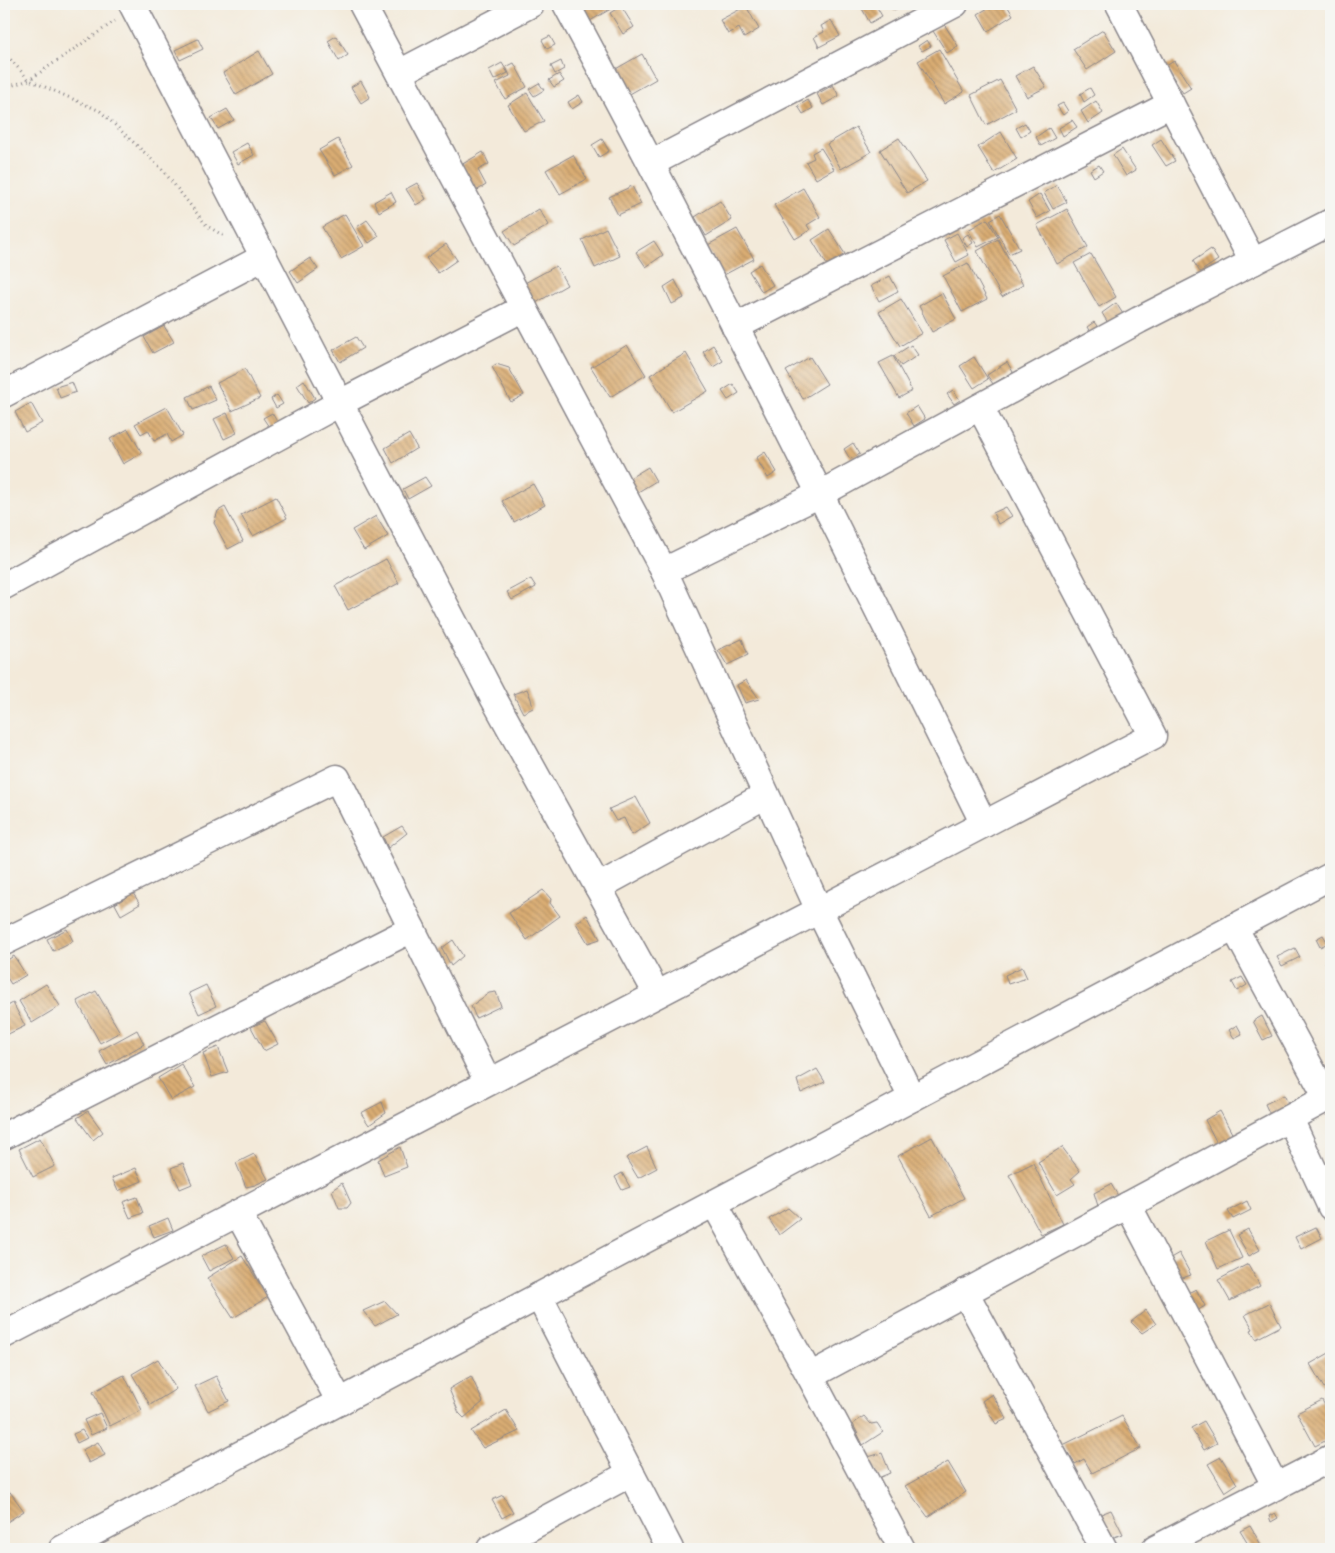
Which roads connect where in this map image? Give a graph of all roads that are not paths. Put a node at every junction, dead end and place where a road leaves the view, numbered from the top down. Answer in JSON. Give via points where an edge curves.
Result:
{"nodes":[{"id":1,"x":362,"y":4,"type":"edge"},
{"id":2,"x":531,"y":4,"type":"edge"},
{"id":3,"x":566,"y":4,"type":"edge"},
{"id":4,"x":955,"y":4,"type":"edge"},
{"id":5,"x":1119,"y":4,"type":"edge"},
{"id":6,"x":136,"y":5,"type":"edge"},
{"id":7,"x":398,"y":73,"type":"junction"},
{"id":8,"x":1171,"y":104,"type":"junction"},
{"id":9,"x":652,"y":163,"type":"junction"},
{"id":10,"x":1331,"y":222,"type":"edge"},
{"id":11,"x":264,"y":257,"type":"junction"},
{"id":12,"x":1253,"y":262,"type":"junction"},
{"id":13,"x":524,"y":308,"type":"junction"},
{"id":14,"x":735,"y":327,"type":"junction"},
{"id":15,"x":4,"y":394,"type":"edge"},
{"id":16,"x":340,"y":403,"type":"junction"},
{"id":17,"x":980,"y":407,"type":"junction"},
{"id":18,"x":820,"y":494,"type":"junction"},
{"id":19,"x":664,"y":571,"type":"junction"},
{"id":20,"x":4,"y":586,"type":"edge"},
{"id":21,"x":766,"y":794,"type":"junction"},
{"id":22,"x":984,"y":824,"type":"junction"},
{"id":23,"x":1331,"y":876,"type":"edge"},
{"id":24,"x":598,"y":887,"type":"junction"},
{"id":25,"x":819,"y":910,"type":"junction"},
{"id":26,"x":1234,"y":927,"type":"junction"},
{"id":27,"x":412,"y":929,"type":"junction"},
{"id":28,"x":4,"y":942,"type":"edge"},
{"id":29,"x":657,"y":994,"type":"junction"},
{"id":30,"x":488,"y":1082,"type":"junction"},
{"id":31,"x":1329,"y":1097,"type":"edge"},
{"id":32,"x":912,"y":1098,"type":"junction"},
{"id":33,"x":1290,"y":1118,"type":"junction"},
{"id":34,"x":4,"y":1136,"type":"edge"},
{"id":35,"x":714,"y":1203,"type":"junction"},
{"id":36,"x":1128,"y":1205,"type":"junction"},
{"id":37,"x":1331,"y":1207,"type":"edge"},
{"id":38,"x":238,"y":1212,"type":"junction"},
{"id":39,"x":965,"y":1292,"type":"junction"},
{"id":40,"x":539,"y":1296,"type":"junction"},
{"id":41,"x":4,"y":1335,"type":"edge"},
{"id":42,"x":810,"y":1376,"type":"junction"},
{"id":43,"x":340,"y":1402,"type":"junction"},
{"id":44,"x":1331,"y":1458,"type":"edge"},
{"id":45,"x":631,"y":1473,"type":"junction"},
{"id":46,"x":1276,"y":1487,"type":"junction"},
{"id":47,"x":62,"y":1549,"type":"edge"},
{"id":48,"x":490,"y":1549,"type":"edge"},
{"id":49,"x":670,"y":1549,"type":"edge"},
{"id":50,"x":902,"y":1549,"type":"edge"},
{"id":51,"x":1104,"y":1549,"type":"edge"},
{"id":52,"x":1155,"y":1549,"type":"edge"}],
"edges":[{"from":1,"to":7,"type":"street"},
{"from":2,"to":7,"type":"street"},
{"from":3,"to":9,"type":"street"},
{"from":4,"to":9,"type":"street"},
{"from":5,"to":8,"type":"street"},
{"from":6,"to":11,"type":"street"},
{"from":7,"to":13,"type":"street"},
{"from":8,"to":12,"type":"street"},
{"from":8,"to":14,"type":"street"},
{"from":9,"to":14,"type":"street"},
{"from":10,"to":12,"type":"street"},
{"from":11,"to":15,"type":"street"},
{"from":11,"to":16,"type":"street"},
{"from":12,"to":17,"type":"street"},
{"from":13,"to":16,"type":"street"},
{"from":13,"to":19,"type":"street"},
{"from":14,"to":18,"type":"street"},
{"from":16,"to":20,"type":"street"},
{"from":16,"to":24,"type":"street","via":[[494,699]]},
{"from":17,"to":18,"type":"street"},
{"from":17,"to":22,"type":"street","via":[[1153,736]]},
{"from":18,"to":19,"type":"street"},
{"from":18,"to":22,"type":"street"},
{"from":19,"to":21,"type":"street"},
{"from":21,"to":24,"type":"street"},
{"from":21,"to":25,"type":"street"},
{"from":22,"to":25,"type":"street"},
{"from":23,"to":26,"type":"street"},
{"from":24,"to":29,"type":"street"},
{"from":25,"to":29,"type":"street"},
{"from":25,"to":32,"type":"street"},
{"from":26,"to":31,"type":"street"},
{"from":26,"to":32,"type":"street"},
{"from":27,"to":28,"type":"street","via":[[337,778]]},
{"from":27,"to":30,"type":"street"},
{"from":27,"to":34,"type":"street"},
{"from":29,"to":30,"type":"street"},
{"from":30,"to":38,"type":"street"},
{"from":31,"to":33,"type":"street"},
{"from":32,"to":35,"type":"street"},
{"from":33,"to":36,"type":"street"},
{"from":33,"to":37,"type":"street"},
{"from":35,"to":40,"type":"street"},
{"from":35,"to":42,"type":"street"},
{"from":36,"to":39,"type":"street"},
{"from":36,"to":46,"type":"street"},
{"from":38,"to":41,"type":"street"},
{"from":38,"to":43,"type":"street"},
{"from":39,"to":42,"type":"street"},
{"from":39,"to":51,"type":"street"},
{"from":40,"to":43,"type":"street"},
{"from":40,"to":45,"type":"street"},
{"from":42,"to":50,"type":"street"},
{"from":43,"to":47,"type":"street"},
{"from":44,"to":46,"type":"street"},
{"from":45,"to":48,"type":"street"},
{"from":45,"to":49,"type":"street"},
{"from":46,"to":52,"type":"street"}]}
